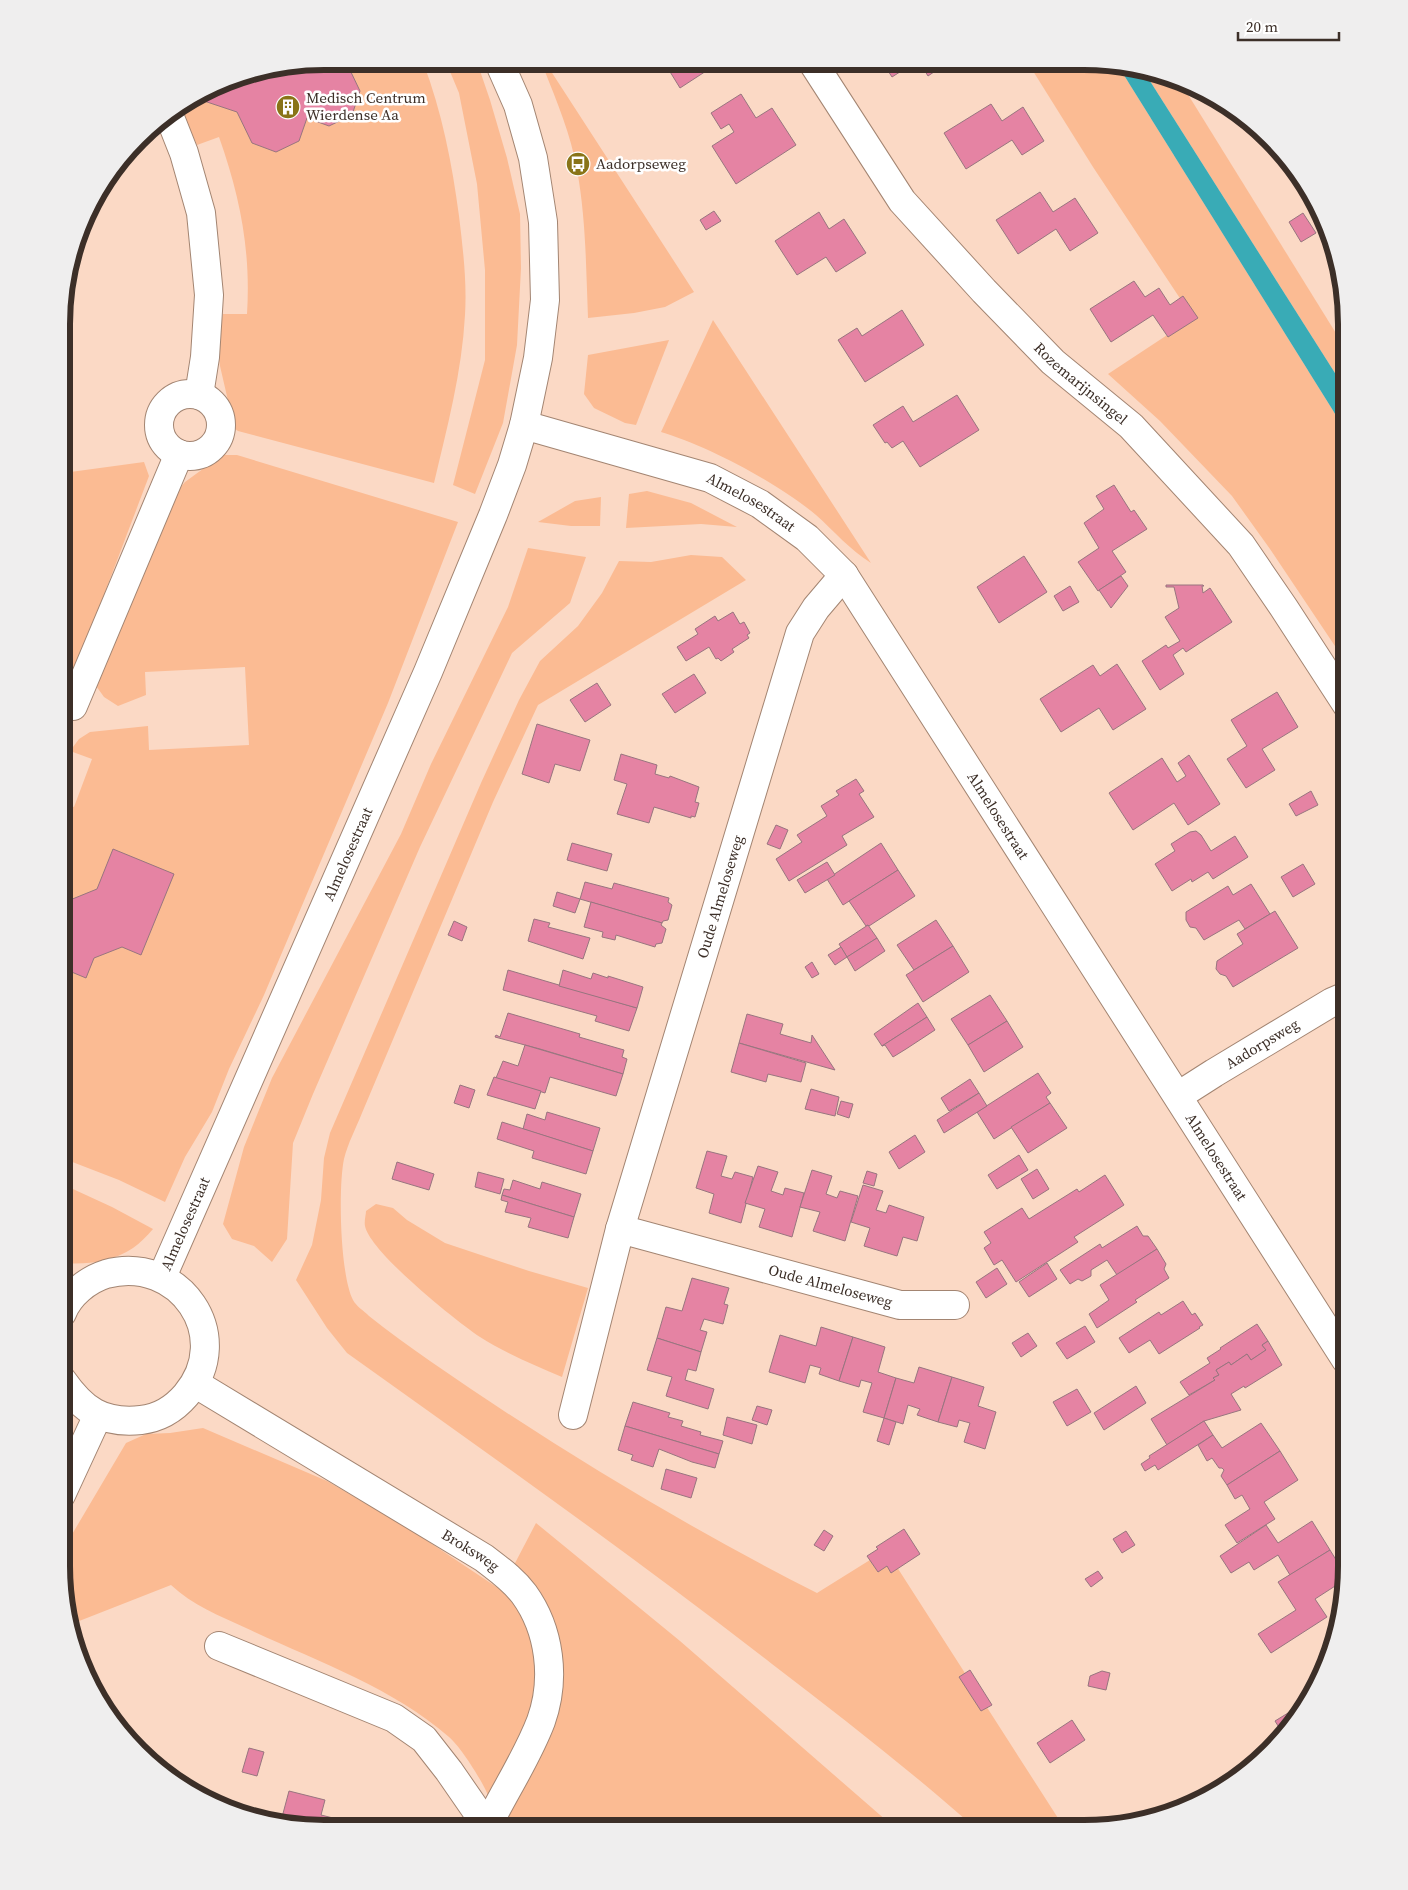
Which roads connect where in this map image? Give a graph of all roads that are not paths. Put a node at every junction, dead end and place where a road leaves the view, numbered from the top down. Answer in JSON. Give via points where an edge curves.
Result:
{"nodes":[{"id":1,"x":502,"y":70,"type":"edge"},
{"id":2,"x":818,"y":70,"type":"edge"},
{"id":3,"x":171,"y":121,"type":"edge"},
{"id":4,"x":199,"y":395,"type":"junction"},
{"id":5,"x":524,"y":425,"type":"junction"},
{"id":6,"x":179,"y":454,"type":"junction"},
{"id":7,"x":844,"y":575,"type":"junction"},
{"id":8,"x":1338,"y":691,"type":"edge"},
{"id":9,"x":73,"y":706,"type":"dead end"},
{"id":10,"x":1338,"y":1000,"type":"edge"},
{"id":11,"x":1178,"y":1096,"type":"junction"},
{"id":12,"x":620,"y":1229,"type":"junction"},
{"id":13,"x":162,"y":1277,"type":"junction"},
{"id":14,"x":70,"y":1299,"type":"edge"},
{"id":15,"x":955,"y":1305,"type":"dead end"},
{"id":16,"x":1338,"y":1347,"type":"edge"},
{"id":17,"x":196,"y":1384,"type":"junction"},
{"id":18,"x":70,"y":1391,"type":"edge"},
{"id":19,"x":573,"y":1414,"type":"dead end"},
{"id":20,"x":98,"y":1415,"type":"junction"},
{"id":21,"x":70,"y":1476,"type":"edge"},
{"id":22,"x":219,"y":1646,"type":"dead end"},
{"id":23,"x":482,"y":1820,"type":"edge"},
{"id":24,"x":491,"y":1820,"type":"edge"}],
"edges":[{"from":1,"to":5,"type":"street","name":"Almelosestraat","via":[[518,105],[533,158],[543,222],[545,300],[538,358]]},
{"from":2,"to":8,"type":"street","name":"Rozemarijnsingel","via":[[902,201],[1053,362],[1131,426],[1241,545]]},
{"from":3,"to":4,"type":"street","via":[[184,153],[201,214],[209,294]]},
{"from":4,"to":6,"type":"street","via":[[178,396],[162,410],[159,430],[162,440]]},
{"from":4,"to":6,"type":"street","via":[[218,411],[219,436],[212,447],[201,454]]},
{"from":5,"to":7,"type":"street","name":"Almelosestraat","via":[[710,478],[760,504],[807,538]]},
{"from":5,"to":13,"type":"street","name":"Almelosestraat","via":[[493,515],[431,662]]},
{"from":6,"to":9,"type":"street"},
{"from":7,"to":11,"type":"street","name":"Almelosestraat"},
{"from":7,"to":12,"type":"street","name":"Oude Almeloseweg","via":[[816,608],[800,634]]},
{"from":10,"to":11,"type":"street","name":"Aadorpsweg"},
{"from":11,"to":16,"type":"street","name":"Almelosestraat"},
{"from":12,"to":15,"type":"street","name":"Oude Almeloseweg","via":[[900,1305]]},
{"from":12,"to":19,"type":"street","name":"Oude Almeloseweg"},
{"from":13,"to":14,"type":"street","via":[[141,1271],[119,1270],[98,1276]]},
{"from":13,"to":17,"type":"street","via":[[182,1292],[200,1320],[205,1336],[204,1360]]},
{"from":17,"to":20,"type":"street","via":[[178,1405],[153,1419],[125,1422]]},
{"from":17,"to":24,"type":"street","name":"Broksweg","via":[[484,1558],[523,1593],[538,1619],[549,1657],[548,1698],[540,1723]]},
{"from":18,"to":20,"type":"street","via":[[76,1400]]},
{"from":20,"to":21,"type":"street"},
{"from":22,"to":23,"type":"street","via":[[394,1718],[424,1739]]}]}
